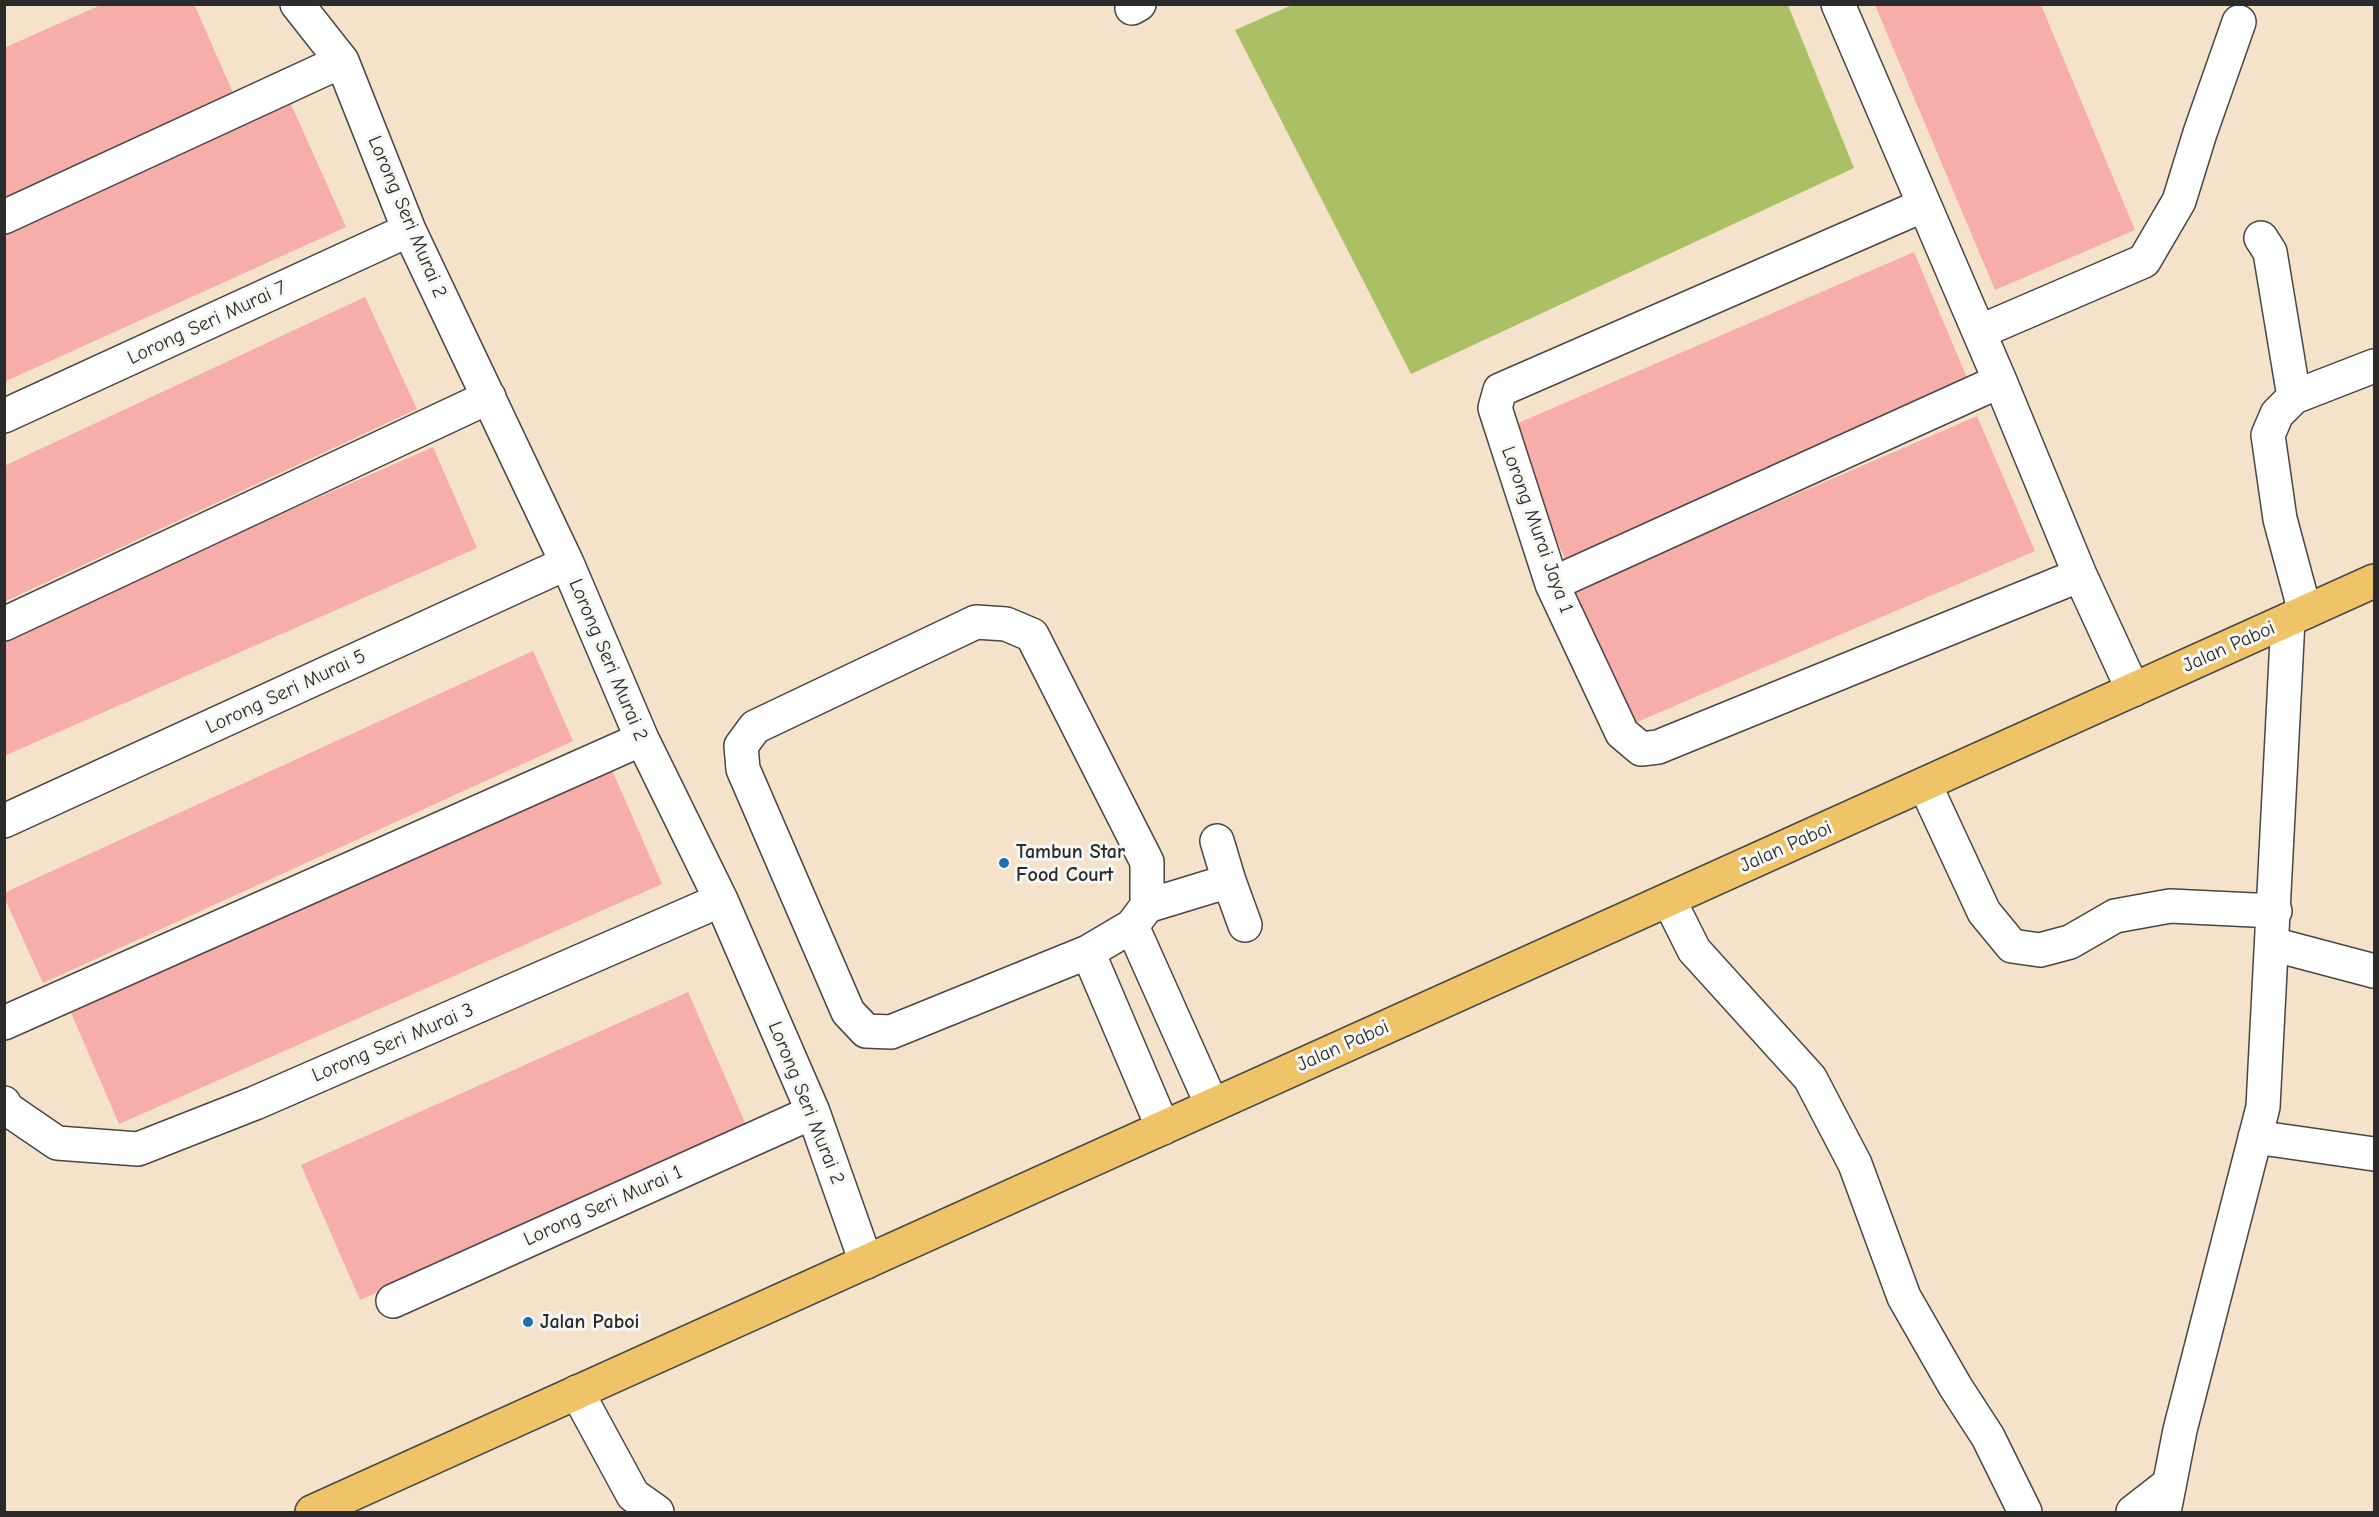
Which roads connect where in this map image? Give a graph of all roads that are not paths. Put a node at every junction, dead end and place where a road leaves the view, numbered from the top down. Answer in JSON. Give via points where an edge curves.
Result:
{"nodes":[{"id":1,"x":297,"y":4,"type":"edge"},
{"id":2,"x":1838,"y":4,"type":"edge"},
{"id":3,"x":2239,"y":22,"type":"dead end"},
{"id":4,"x":342,"y":61,"type":"junction"},
{"id":5,"x":1924,"y":205,"type":"junction"},
{"id":6,"x":4,"y":217,"type":"edge"},
{"id":7,"x":409,"y":230,"type":"junction"},
{"id":8,"x":2261,"y":238,"type":"dead end"},
{"id":9,"x":1979,"y":332,"type":"junction"},
{"id":10,"x":2374,"y":366,"type":"edge"},
{"id":11,"x":2000,"y":381,"type":"junction"},
{"id":12,"x":489,"y":397,"type":"junction"},
{"id":13,"x":2294,"y":397,"type":"junction"},
{"id":14,"x":4,"y":416,"type":"edge"},
{"id":15,"x":567,"y":563,"type":"junction"},
{"id":16,"x":2080,"y":574,"type":"junction"},
{"id":17,"x":2374,"y":581,"type":"edge"},
{"id":18,"x":1552,"y":584,"type":"junction"},
{"id":19,"x":2297,"y":616,"type":"junction"},
{"id":20,"x":4,"y":624,"type":"edge"},
{"id":21,"x":2133,"y":690,"type":"junction"},
{"id":22,"x":642,"y":739,"type":"junction"},
{"id":23,"x":1924,"y":784,"type":"junction"},
{"id":24,"x":4,"y":820,"type":"edge"},
{"id":25,"x":1217,"y":841,"type":"dead end"},
{"id":26,"x":1229,"y":881,"type":"junction"},
{"id":27,"x":721,"y":900,"type":"junction"},
{"id":28,"x":1669,"y":900,"type":"junction"},
{"id":29,"x":2275,"y":910,"type":"junction"},
{"id":30,"x":1140,"y":916,"type":"junction"},
{"id":31,"x":1245,"y":925,"type":"dead end"},
{"id":32,"x":2272,"y":944,"type":"junction"},
{"id":33,"x":1088,"y":952,"type":"junction"},
{"id":34,"x":2374,"y":971,"type":"edge"},
{"id":35,"x":4,"y":1023,"type":"edge"},
{"id":36,"x":4,"y":1103,"type":"edge"},
{"id":37,"x":1212,"y":1105,"type":"junction"},
{"id":38,"x":813,"y":1112,"type":"junction"},
{"id":39,"x":1163,"y":1128,"type":"junction"},
{"id":40,"x":2255,"y":1137,"type":"junction"},
{"id":41,"x":2374,"y":1154,"type":"edge"},
{"id":42,"x":866,"y":1262,"type":"junction"},
{"id":43,"x":393,"y":1301,"type":"dead end"},
{"id":44,"x":577,"y":1392,"type":"junction"},
{"id":45,"x":2166,"y":1498,"type":"edge"},
{"id":46,"x":312,"y":1512,"type":"edge"},
{"id":47,"x":657,"y":1512,"type":"edge"},
{"id":48,"x":2025,"y":1512,"type":"edge"},
{"id":49,"x":2133,"y":1512,"type":"edge"}],
"edges":[{"from":1,"to":4,"type":"street","name":"Lorong Seri Murai 2"},
{"from":2,"to":5,"type":"street"},
{"from":3,"to":9,"type":"street","via":[[2179,201],[2144,261]]},
{"from":4,"to":6,"type":"street"},
{"from":4,"to":7,"type":"street","name":"Lorong Seri Murai 2"},
{"from":5,"to":9,"type":"street"},
{"from":5,"to":18,"type":"street","name":"Lorong Murai Jaya 1","via":[[1500,390],[1495,408]]},
{"from":7,"to":12,"type":"street","name":"Lorong Seri Murai 2"},
{"from":7,"to":14,"type":"street","name":"Lorong Seri Murai 7"},
{"from":8,"to":13,"type":"street","via":[[2270,252]]},
{"from":9,"to":11,"type":"street"},
{"from":10,"to":13,"type":"street"},
{"from":11,"to":16,"type":"street"},
{"from":11,"to":18,"type":"street"},
{"from":12,"to":15,"type":"street","name":"Lorong Seri Murai 2"},
{"from":12,"to":20,"type":"street"},
{"from":13,"to":19,"type":"street","via":[[2277,414],[2268,435]]},
{"from":15,"to":22,"type":"street","name":"Lorong Seri Murai 2"},
{"from":15,"to":24,"type":"street","name":"Lorong Seri Murai 5"},
{"from":16,"to":18,"type":"street","name":"Lorong Murai Jaya 1","via":[[1659,747],[1641,749],[1622,733]]},
{"from":16,"to":21,"type":"street"},
{"from":17,"to":19,"type":"main road","name":"Jalan Paboi"},
{"from":19,"to":21,"type":"main road","name":"Jalan Paboi"},
{"from":19,"to":29,"type":"street"},
{"from":21,"to":23,"type":"main road","name":"Jalan Paboi"},
{"from":22,"to":27,"type":"street","name":"Lorong Seri Murai 2"},
{"from":22,"to":35,"type":"street"},
{"from":23,"to":28,"type":"main road","name":"Jalan Paboi"},
{"from":23,"to":29,"type":"street","via":[[1984,912],[2012,946],[2040,950],[2070,942],[2115,916],[2170,906]]},
{"from":25,"to":26,"type":"street"},
{"from":26,"to":30,"type":"street"},
{"from":26,"to":31,"type":"street"},
{"from":27,"to":36,"type":"street","name":"Lorong Seri Murai 3","via":[[255,1103],[138,1149],[57,1143]]},
{"from":27,"to":38,"type":"street","name":"Lorong Seri Murai 2"},
{"from":28,"to":37,"type":"main road","name":"Jalan Paboi"},
{"from":28,"to":48,"type":"street","via":[[1694,950],[1810,1078],[1855,1164],[1904,1297],[1988,1437]]},
{"from":29,"to":32,"type":"street"},
{"from":30,"to":33,"type":"street"},
{"from":30,"to":33,"type":"street","via":[[1148,862],[1032,635],[1006,624],[976,622],[755,727],[741,746],[743,769],[848,1012],[866,1031],[891,1032]]},
{"from":30,"to":37,"type":"street"},
{"from":32,"to":34,"type":"street"},
{"from":32,"to":40,"type":"street","via":[[2263,1107]]},
{"from":33,"to":39,"type":"street"},
{"from":37,"to":39,"type":"main road","name":"Jalan Paboi"},
{"from":38,"to":42,"type":"street","name":"Lorong Seri Murai 2"},
{"from":38,"to":43,"type":"street","name":"Lorong Seri Murai 1"},
{"from":39,"to":42,"type":"main road","name":"Jalan Paboi"},
{"from":40,"to":41,"type":"street"},
{"from":40,"to":45,"type":"street"},
{"from":42,"to":44,"type":"main road","name":"Jalan Paboi"},
{"from":44,"to":46,"type":"main road","name":"Jalan Paboi"},
{"from":44,"to":47,"type":"street","via":[[633,1495]]},
{"from":45,"to":49,"type":"street"}]}
